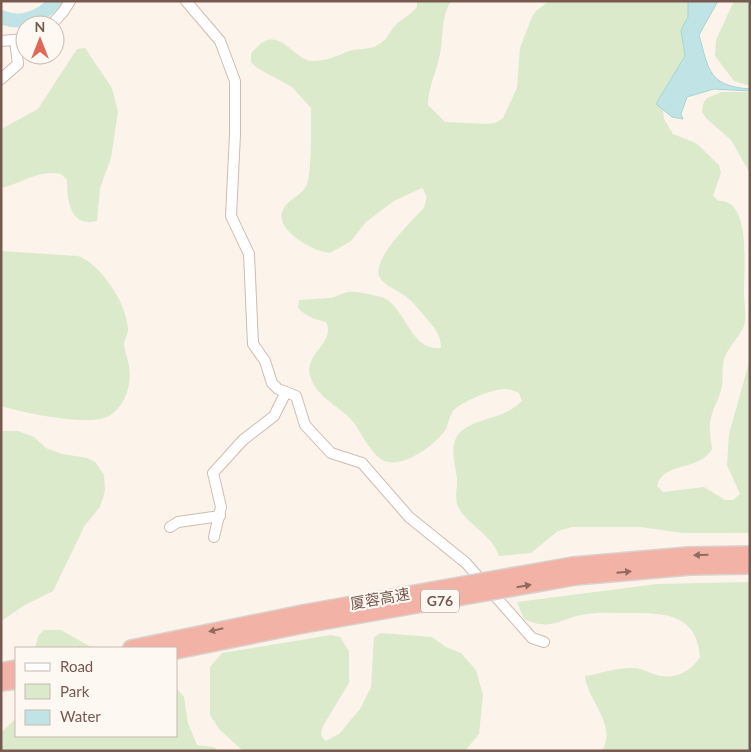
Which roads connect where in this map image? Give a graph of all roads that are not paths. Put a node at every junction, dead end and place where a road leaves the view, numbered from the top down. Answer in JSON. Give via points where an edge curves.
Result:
{"nodes":[{"id":1,"x":70,"y":1,"type":"edge"},
{"id":2,"x":186,"y":1,"type":"edge"},
{"id":3,"x":60,"y":15,"type":"edge"},
{"id":4,"x":15,"y":40,"type":"edge"},
{"id":5,"x":1,"y":41,"type":"edge"},
{"id":6,"x":17,"y":65,"type":"edge"},
{"id":7,"x":1,"y":79,"type":"edge"},
{"id":8,"x":286,"y":392,"type":"junction"},
{"id":9,"x":220,"y":516,"type":"junction"},
{"id":10,"x":170,"y":527,"type":"dead end"},
{"id":11,"x":214,"y":537,"type":"dead end"},
{"id":12,"x":750,"y":554,"type":"edge"},
{"id":13,"x":750,"y":566,"type":"edge"},
{"id":14,"x":574,"y":571,"type":"junction"},
{"id":15,"x":265,"y":626,"type":"junction"},
{"id":16,"x":544,"y":642,"type":"dead end"},
{"id":17,"x":137,"y":647,"type":"edge"},
{"id":18,"x":178,"y":650,"type":"edge"},
{"id":19,"x":15,"y":668,"type":"edge"},
{"id":20,"x":1,"y":671,"type":"edge"},
{"id":21,"x":15,"y":681,"type":"edge"},
{"id":22,"x":1,"y":683,"type":"edge"}],
"edges":[{"from":1,"to":3,"type":"street"},
{"from":2,"to":8,"type":"street","via":[[220,41],[235,82],[231,216],[249,254],[253,344],[272,382]]},
{"from":4,"to":5,"type":"street"},
{"from":6,"to":7,"type":"street"},
{"from":8,"to":9,"type":"street","via":[[274,416],[243,440],[213,472]]},
{"from":8,"to":16,"type":"street","via":[[296,396],[305,425],[331,454],[362,463],[409,517],[466,563],[532,638]]},
{"from":9,"to":10,"type":"street","via":[[178,522]]},
{"from":9,"to":11,"type":"street"},
{"from":12,"to":14,"type":"highway","name":"厦蓉高速","number":"G76","one_way":true,"via":[[688,555]]},
{"from":14,"to":13,"type":"highway","name":"厦蓉高速","number":"G76","one_way":true},
{"from":14,"to":15,"type":"highway","name":"厦蓉高速","number":"G76","bridge":true},
{"from":15,"to":17,"type":"highway","name":"厦蓉高速","number":"G76","one_way":true},
{"from":15,"to":18,"type":"highway","name":"厦蓉高速","number":"G76"},
{"from":19,"to":20,"type":"highway"},
{"from":21,"to":22,"type":"highway"}]}
